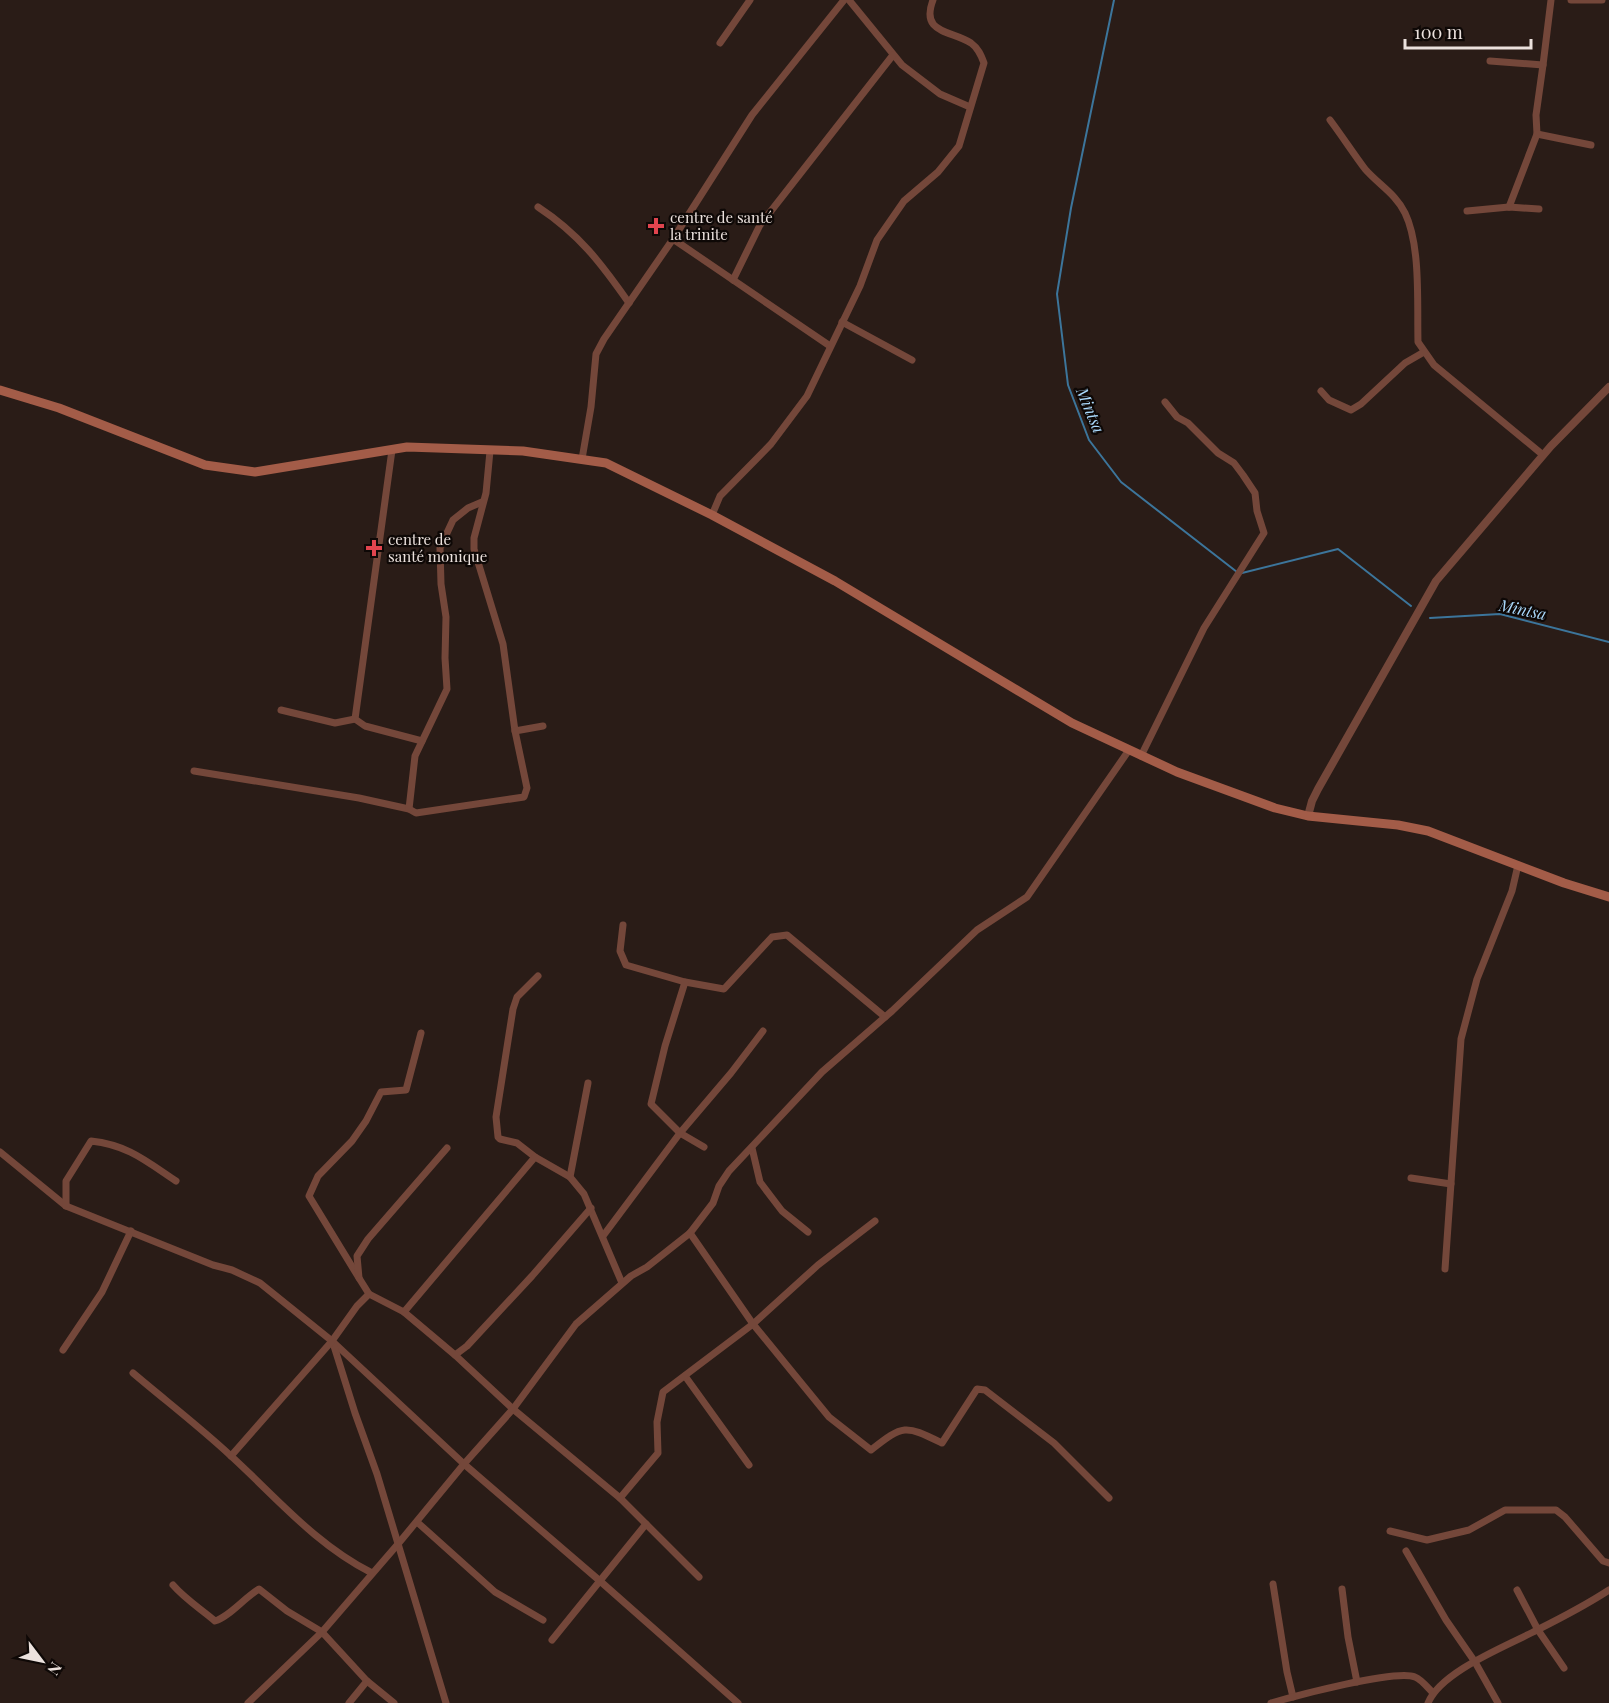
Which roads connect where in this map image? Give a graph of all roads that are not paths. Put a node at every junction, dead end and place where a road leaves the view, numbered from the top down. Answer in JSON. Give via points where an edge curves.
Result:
{"nodes":[{"id":1,"x":750,"y":0,"type":"edge"},
{"id":2,"x":844,"y":0,"type":"edge"},
{"id":3,"x":849,"y":0,"type":"edge"},
{"id":4,"x":933,"y":0,"type":"edge"},
{"id":5,"x":1551,"y":0,"type":"edge"},
{"id":6,"x":1571,"y":0,"type":"edge"},
{"id":7,"x":1602,"y":0,"type":"edge"},
{"id":8,"x":720,"y":43,"type":"dead end"},
{"id":9,"x":893,"y":55,"type":"junction"},
{"id":10,"x":1490,"y":61,"type":"dead end"},
{"id":11,"x":1543,"y":65,"type":"junction"},
{"id":12,"x":970,"y":107,"type":"junction"},
{"id":13,"x":1330,"y":120,"type":"dead end"},
{"id":14,"x":1537,"y":134,"type":"junction"},
{"id":15,"x":1591,"y":145,"type":"dead end"},
{"id":16,"x":538,"y":207,"type":"dead end"},
{"id":17,"x":1509,"y":207,"type":"junction"},
{"id":18,"x":1539,"y":209,"type":"dead end"},
{"id":19,"x":1467,"y":211,"type":"dead end"},
{"id":20,"x":673,"y":239,"type":"junction"},
{"id":21,"x":733,"y":280,"type":"junction"},
{"id":22,"x":629,"y":303,"type":"junction"},
{"id":23,"x":842,"y":322,"type":"junction"},
{"id":24,"x":830,"y":346,"type":"junction"},
{"id":25,"x":1424,"y":352,"type":"junction"},
{"id":26,"x":912,"y":360,"type":"dead end"},
{"id":27,"x":1609,"y":387,"type":"edge"},
{"id":28,"x":0,"y":390,"type":"edge"},
{"id":29,"x":1321,"y":391,"type":"dead end"},
{"id":30,"x":1165,"y":402,"type":"dead end"},
{"id":31,"x":392,"y":450,"type":"junction"},
{"id":32,"x":490,"y":451,"type":"junction"},
{"id":33,"x":1543,"y":455,"type":"junction"},
{"id":34,"x":582,"y":459,"type":"junction"},
{"id":35,"x":482,"y":502,"type":"junction"},
{"id":36,"x":712,"y":515,"type":"junction"},
{"id":37,"x":281,"y":710,"type":"dead end"},
{"id":38,"x":355,"y":719,"type":"junction"},
{"id":39,"x":543,"y":726,"type":"dead end"},
{"id":40,"x":515,"y":731,"type":"junction"},
{"id":41,"x":422,"y":741,"type":"junction"},
{"id":42,"x":1129,"y":750,"type":"junction"},
{"id":43,"x":1141,"y":756,"type":"junction"},
{"id":44,"x":194,"y":771,"type":"dead end"},
{"id":45,"x":409,"y":809,"type":"junction"},
{"id":46,"x":1308,"y":816,"type":"junction"},
{"id":47,"x":1518,"y":865,"type":"junction"},
{"id":48,"x":1609,"y":897,"type":"edge"},
{"id":49,"x":624,"y":925,"type":"dead end"},
{"id":50,"x":538,"y":976,"type":"dead end"},
{"id":51,"x":685,"y":982,"type":"junction"},
{"id":52,"x":885,"y":1017,"type":"junction"},
{"id":53,"x":762,"y":1031,"type":"dead end"},
{"id":54,"x":421,"y":1033,"type":"dead end"},
{"id":55,"x":588,"y":1083,"type":"dead end"},
{"id":56,"x":680,"y":1132,"type":"junction"},
{"id":57,"x":704,"y":1147,"type":"dead end"},
{"id":58,"x":447,"y":1148,"type":"dead end"},
{"id":59,"x":752,"y":1148,"type":"junction"},
{"id":60,"x":0,"y":1152,"type":"edge"},
{"id":61,"x":535,"y":1156,"type":"junction"},
{"id":62,"x":570,"y":1177,"type":"junction"},
{"id":63,"x":1411,"y":1178,"type":"dead end"},
{"id":64,"x":176,"y":1181,"type":"dead end"},
{"id":65,"x":1451,"y":1184,"type":"junction"},
{"id":66,"x":66,"y":1206,"type":"junction"},
{"id":67,"x":591,"y":1208,"type":"junction"},
{"id":68,"x":875,"y":1221,"type":"dead end"},
{"id":69,"x":131,"y":1231,"type":"junction"},
{"id":70,"x":808,"y":1232,"type":"dead end"},
{"id":71,"x":690,"y":1233,"type":"junction"},
{"id":72,"x":603,"y":1236,"type":"junction"},
{"id":73,"x":1445,"y":1269,"type":"dead end"},
{"id":74,"x":359,"y":1278,"type":"junction"},
{"id":75,"x":622,"y":1283,"type":"junction"},
{"id":76,"x":369,"y":1294,"type":"junction"},
{"id":77,"x":404,"y":1312,"type":"junction"},
{"id":78,"x":753,"y":1323,"type":"junction"},
{"id":79,"x":332,"y":1341,"type":"junction"},
{"id":80,"x":63,"y":1350,"type":"dead end"},
{"id":81,"x":455,"y":1355,"type":"junction"},
{"id":82,"x":133,"y":1373,"type":"dead end"},
{"id":83,"x":685,"y":1376,"type":"junction"},
{"id":84,"x":513,"y":1409,"type":"junction"},
{"id":85,"x":231,"y":1456,"type":"junction"},
{"id":86,"x":464,"y":1464,"type":"junction"},
{"id":87,"x":749,"y":1465,"type":"dead end"},
{"id":88,"x":620,"y":1498,"type":"junction"},
{"id":89,"x":1109,"y":1498,"type":"dead end"},
{"id":90,"x":417,"y":1522,"type":"junction"},
{"id":91,"x":646,"y":1524,"type":"junction"},
{"id":92,"x":1390,"y":1531,"type":"dead end"},
{"id":93,"x":398,"y":1544,"type":"junction"},
{"id":94,"x":1406,"y":1551,"type":"dead end"},
{"id":95,"x":1609,"y":1563,"type":"edge"},
{"id":96,"x":372,"y":1573,"type":"junction"},
{"id":97,"x":699,"y":1577,"type":"dead end"},
{"id":98,"x":600,"y":1581,"type":"junction"},
{"id":99,"x":1273,"y":1584,"type":"dead end"},
{"id":100,"x":173,"y":1585,"type":"dead end"},
{"id":101,"x":1342,"y":1588,"type":"dead end"},
{"id":102,"x":1517,"y":1590,"type":"dead end"},
{"id":103,"x":1609,"y":1590,"type":"edge"},
{"id":104,"x":543,"y":1620,"type":"dead end"},
{"id":105,"x":1538,"y":1630,"type":"junction"},
{"id":106,"x":322,"y":1632,"type":"junction"},
{"id":107,"x":552,"y":1640,"type":"dead end"},
{"id":108,"x":1475,"y":1662,"type":"junction"},
{"id":109,"x":1564,"y":1668,"type":"dead end"},
{"id":110,"x":367,"y":1681,"type":"junction"},
{"id":111,"x":1357,"y":1682,"type":"junction"},
{"id":112,"x":1433,"y":1692,"type":"junction"},
{"id":113,"x":1293,"y":1697,"type":"junction"},
{"id":114,"x":248,"y":1703,"type":"edge"},
{"id":115,"x":349,"y":1703,"type":"edge"},
{"id":116,"x":394,"y":1703,"type":"edge"},
{"id":117,"x":446,"y":1703,"type":"edge"},
{"id":118,"x":738,"y":1703,"type":"edge"},
{"id":119,"x":1271,"y":1703,"type":"edge"},
{"id":120,"x":1428,"y":1703,"type":"edge"},
{"id":121,"x":1498,"y":1703,"type":"edge"}],
"edges":[{"from":1,"to":8,"type":"street"},
{"from":2,"to":20,"type":"street","via":[[752,115]]},
{"from":3,"to":9,"type":"street"},
{"from":4,"to":12,"type":"street","via":[[931,21],[940,31],[970,43],[984,63]]},
{"from":5,"to":11,"type":"street"},
{"from":6,"to":7,"type":"street"},
{"from":9,"to":12,"type":"street","via":[[940,94]]},
{"from":9,"to":21,"type":"street","via":[[760,225]]},
{"from":10,"to":11,"type":"street"},
{"from":11,"to":14,"type":"street"},
{"from":12,"to":23,"type":"street","via":[[959,146],[938,172],[904,201],[877,240]]},
{"from":13,"to":25,"type":"street","via":[[1366,170],[1394,196],[1406,214],[1416,271],[1419,342]]},
{"from":14,"to":15,"type":"street"},
{"from":14,"to":17,"type":"street"},
{"from":16,"to":22,"type":"street","via":[[558,220],[598,258]]},
{"from":17,"to":18,"type":"street"},
{"from":17,"to":19,"type":"street"},
{"from":20,"to":21,"type":"street"},
{"from":20,"to":22,"type":"street"},
{"from":21,"to":24,"type":"street"},
{"from":22,"to":34,"type":"street","via":[[596,354]]},
{"from":23,"to":24,"type":"street"},
{"from":23,"to":26,"type":"street"},
{"from":24,"to":36,"type":"street","via":[[807,396],[771,444],[720,496]]},
{"from":25,"to":29,"type":"street","via":[[1405,363],[1351,410],[1329,400]]},
{"from":25,"to":33,"type":"street","via":[[1434,365]]},
{"from":27,"to":33,"type":"street"},
{"from":28,"to":31,"type":"main road","via":[[59,408],[205,465],[255,472]]},
{"from":30,"to":43,"type":"street","via":[[1177,417],[1234,463],[1255,493],[1264,533],[1204,628]]},
{"from":31,"to":32,"type":"main road","via":[[407,447]]},
{"from":31,"to":38,"type":"street"},
{"from":32,"to":34,"type":"main road"},
{"from":32,"to":35,"type":"street"},
{"from":33,"to":46,"type":"street","via":[[1436,581],[1318,789]]},
{"from":34,"to":36,"type":"main road","via":[[606,463]]},
{"from":35,"to":40,"type":"street","via":[[474,549],[503,644]]},
{"from":35,"to":41,"type":"street","via":[[453,520],[440,548],[447,689]]},
{"from":36,"to":42,"type":"main road","via":[[835,581],[1072,723]]},
{"from":37,"to":38,"type":"street","via":[[335,723]]},
{"from":38,"to":41,"type":"street","via":[[365,726]]},
{"from":39,"to":40,"type":"street"},
{"from":40,"to":45,"type":"street","via":[[527,788],[524,797],[416,813]]},
{"from":41,"to":45,"type":"street","via":[[415,756]]},
{"from":42,"to":43,"type":"main road"},
{"from":42,"to":52,"type":"street","via":[[1027,897],[977,930]]},
{"from":43,"to":46,"type":"main road","via":[[1253,800]]},
{"from":44,"to":45,"type":"street"},
{"from":46,"to":47,"type":"main road","via":[[1428,831]]},
{"from":47,"to":48,"type":"main road"},
{"from":47,"to":65,"type":"street","via":[[1512,891],[1477,979],[1461,1040]]},
{"from":49,"to":51,"type":"street","via":[[620,951],[626,965]]},
{"from":50,"to":61,"type":"street","via":[[518,997],[513,1009],[496,1117],[500,1139],[517,1143]]},
{"from":51,"to":52,"type":"street","via":[[724,989],[772,937],[787,935]]},
{"from":51,"to":56,"type":"street","via":[[651,1104]]},
{"from":52,"to":59,"type":"street","via":[[822,1072]]},
{"from":53,"to":56,"type":"street"},
{"from":54,"to":74,"type":"street","via":[[406,1090],[381,1092],[366,1121],[318,1176],[309,1196]]},
{"from":55,"to":62,"type":"street"},
{"from":56,"to":57,"type":"street"},
{"from":56,"to":72,"type":"street"},
{"from":58,"to":74,"type":"street","via":[[368,1239],[357,1256]]},
{"from":59,"to":70,"type":"street","via":[[760,1182],[782,1211]]},
{"from":59,"to":71,"type":"street","via":[[724,1178],[713,1203]]},
{"from":60,"to":66,"type":"street"},
{"from":61,"to":62,"type":"street"},
{"from":61,"to":77,"type":"street"},
{"from":62,"to":67,"type":"street"},
{"from":63,"to":65,"type":"street"},
{"from":64,"to":66,"type":"street","via":[[129,1150],[91,1141],[66,1181]]},
{"from":65,"to":73,"type":"street"},
{"from":66,"to":69,"type":"street"},
{"from":67,"to":72,"type":"street"},
{"from":67,"to":81,"type":"street"},
{"from":68,"to":78,"type":"street"},
{"from":69,"to":79,"type":"street","via":[[260,1283]]},
{"from":69,"to":80,"type":"street","via":[[102,1292]]},
{"from":71,"to":75,"type":"street"},
{"from":71,"to":78,"type":"street"},
{"from":72,"to":75,"type":"street"},
{"from":74,"to":76,"type":"street"},
{"from":75,"to":84,"type":"street","via":[[576,1324]]},
{"from":76,"to":77,"type":"street"},
{"from":76,"to":79,"type":"street"},
{"from":77,"to":81,"type":"street"},
{"from":78,"to":83,"type":"street"},
{"from":78,"to":89,"type":"street","via":[[829,1417],[871,1450],[893,1432],[913,1429],[942,1443],[977,1389],[985,1390],[1054,1443]]},
{"from":79,"to":85,"type":"street"},
{"from":79,"to":86,"type":"street"},
{"from":79,"to":93,"type":"street"},
{"from":81,"to":84,"type":"street"},
{"from":82,"to":85,"type":"street"},
{"from":83,"to":87,"type":"street"},
{"from":83,"to":88,"type":"street","via":[[663,1392],[657,1422],[658,1453]]},
{"from":84,"to":86,"type":"street"},
{"from":84,"to":88,"type":"street"},
{"from":85,"to":96,"type":"street","via":[[292,1516],[352,1563]]},
{"from":86,"to":90,"type":"street"},
{"from":86,"to":98,"type":"street"},
{"from":88,"to":91,"type":"street"},
{"from":90,"to":93,"type":"street"},
{"from":90,"to":104,"type":"street","via":[[495,1592]]},
{"from":91,"to":97,"type":"street"},
{"from":91,"to":98,"type":"street"},
{"from":92,"to":95,"type":"street","via":[[1427,1540],[1469,1530],[1505,1510],[1556,1510]]},
{"from":93,"to":96,"type":"street"},
{"from":93,"to":117,"type":"street"},
{"from":94,"to":108,"type":"street"},
{"from":96,"to":106,"type":"street"},
{"from":98,"to":107,"type":"street"},
{"from":98,"to":118,"type":"street"},
{"from":99,"to":113,"type":"street"},
{"from":100,"to":106,"type":"street","via":[[214,1622],[259,1589]]},
{"from":101,"to":111,"type":"street"},
{"from":102,"to":105,"type":"street"},
{"from":103,"to":105,"type":"street"},
{"from":105,"to":108,"type":"street"},
{"from":105,"to":109,"type":"street"},
{"from":106,"to":110,"type":"street"},
{"from":106,"to":114,"type":"street"},
{"from":108,"to":112,"type":"street"},
{"from":108,"to":121,"type":"street"},
{"from":110,"to":115,"type":"street"},
{"from":110,"to":116,"type":"street"},
{"from":111,"to":112,"type":"street","via":[[1402,1675],[1416,1677]]},
{"from":111,"to":113,"type":"street"},
{"from":112,"to":120,"type":"street"},
{"from":113,"to":119,"type":"street"}]}
